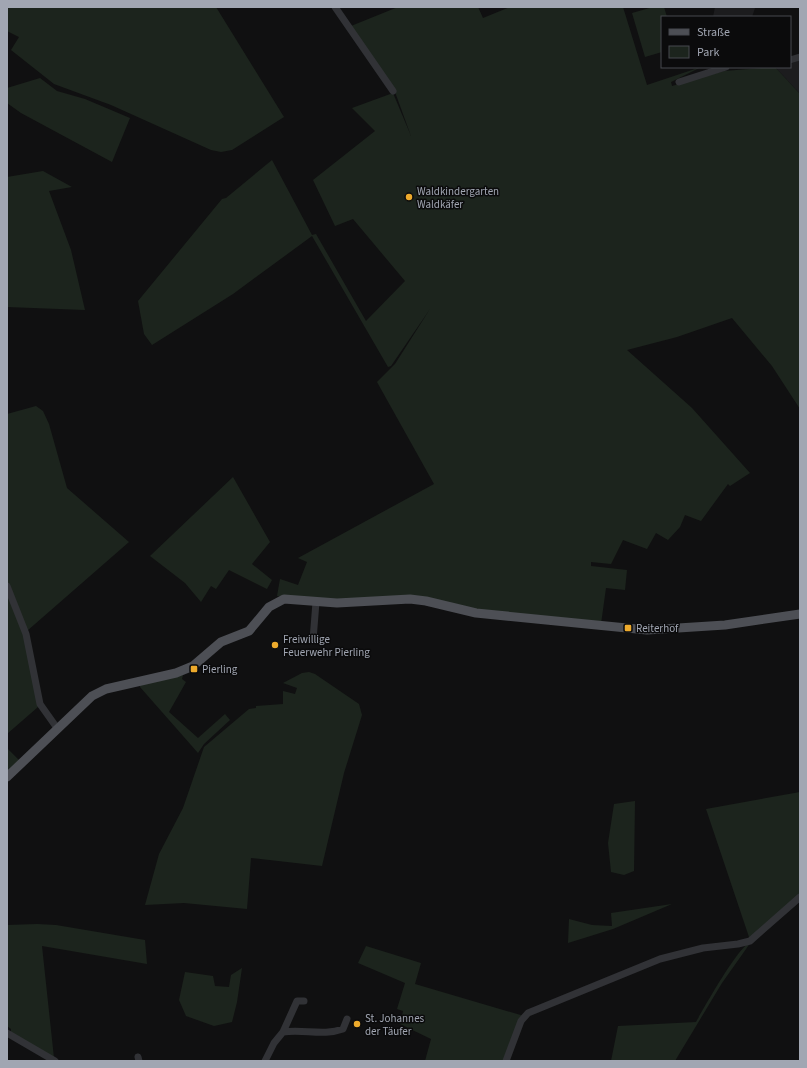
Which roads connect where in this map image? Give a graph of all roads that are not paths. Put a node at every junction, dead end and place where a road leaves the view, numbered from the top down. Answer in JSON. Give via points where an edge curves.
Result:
{"nodes":[{"id":1,"x":335,"y":7,"type":"edge"},
{"id":2,"x":723,"y":68,"type":"edge"},
{"id":3,"x":679,"y":82,"type":"dead end"},
{"id":4,"x":393,"y":91,"type":"dead end"},
{"id":5,"x":7,"y":586,"type":"edge"},
{"id":6,"x":316,"y":602,"type":"junction"},
{"id":7,"x":800,"y":614,"type":"edge"},
{"id":8,"x":313,"y":640,"type":"dead end"},
{"id":9,"x":57,"y":728,"type":"junction"},
{"id":10,"x":7,"y":777,"type":"edge"},
{"id":11,"x":800,"y":897,"type":"edge"},
{"id":12,"x":304,"y":1001,"type":"dead end"},
{"id":13,"x":347,"y":1019,"type":"dead end"},
{"id":14,"x":283,"y":1032,"type":"junction"},
{"id":15,"x":7,"y":1033,"type":"edge"},
{"id":16,"x":55,"y":1061,"type":"edge"},
{"id":17,"x":265,"y":1061,"type":"edge"},
{"id":18,"x":506,"y":1061,"type":"edge"}],
"edges":[{"from":1,"to":4,"type":"street"},
{"from":2,"to":3,"type":"street"},
{"from":5,"to":9,"type":"street","via":[[26,634],[40,704]]},
{"from":6,"to":7,"type":"main road","via":[[426,600],[476,613],[647,630],[725,625]]},
{"from":6,"to":8,"type":"street"},
{"from":6,"to":9,"type":"main road","via":[[290,599],[276,602],[249,630],[221,642],[193,666],[176,673],[98,692]]},
{"from":9,"to":10,"type":"main road"},
{"from":11,"to":18,"type":"street","via":[[750,941],[703,948],[660,959],[528,1013],[521,1021]]},
{"from":12,"to":14,"type":"street","via":[[297,1001]]},
{"from":13,"to":14,"type":"street","via":[[343,1029],[332,1033],[296,1030]]},
{"from":14,"to":17,"type":"street"},
{"from":15,"to":16,"type":"street"}]}
